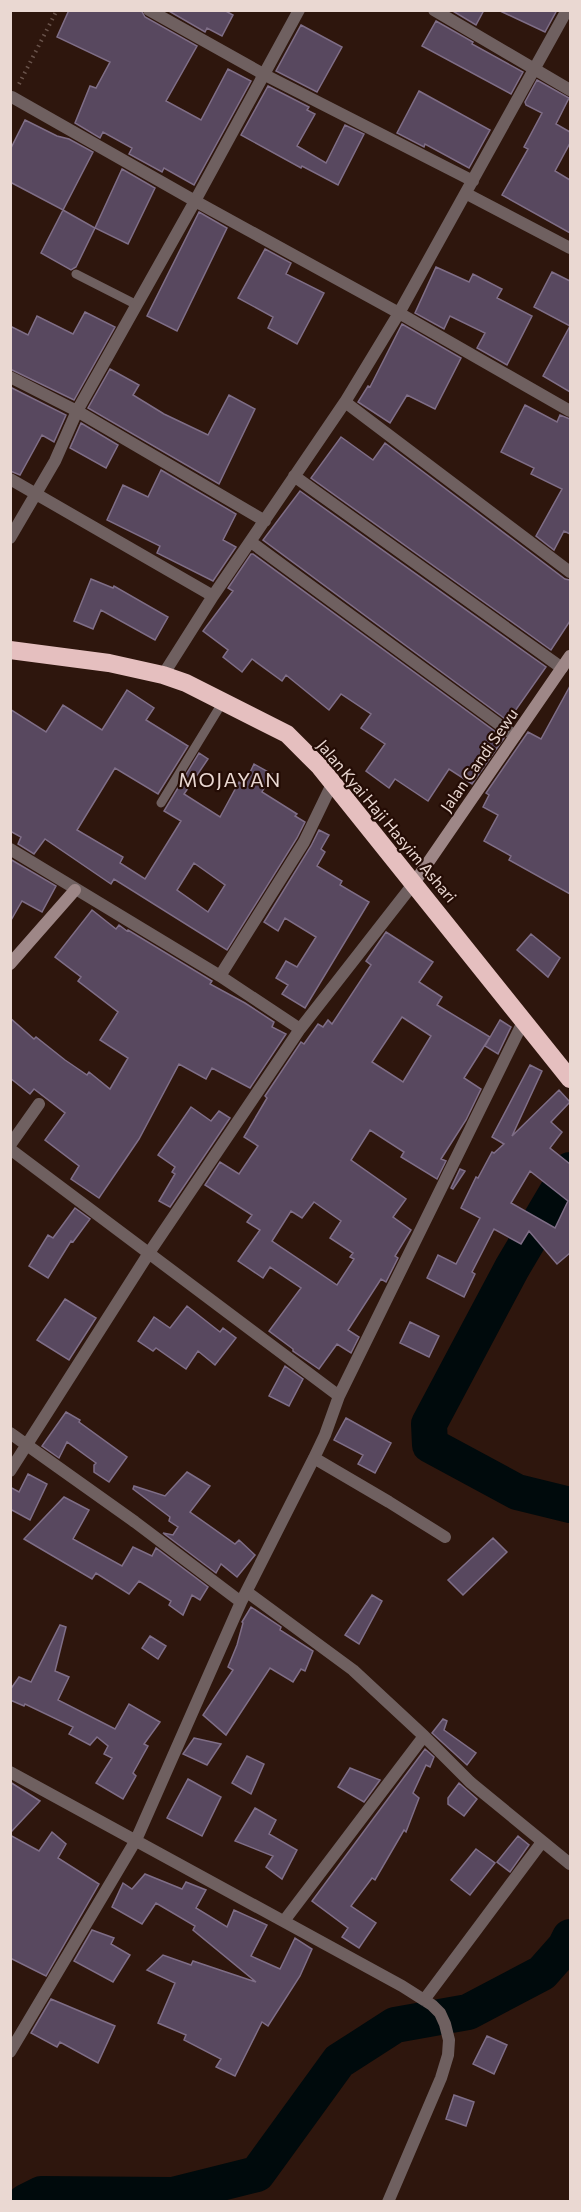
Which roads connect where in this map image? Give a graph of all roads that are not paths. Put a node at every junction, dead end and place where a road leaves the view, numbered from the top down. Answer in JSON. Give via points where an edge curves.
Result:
{"nodes":[{"id":1,"x":149,"y":10,"type":"edge"},
{"id":2,"x":299,"y":10,"type":"edge"},
{"id":3,"x":434,"y":10,"type":"edge"},
{"id":4,"x":567,"y":10,"type":"edge"},
{"id":5,"x":534,"y":69,"type":"junction"},
{"id":6,"x":265,"y":75,"type":"junction"},
{"id":7,"x":570,"y":90,"type":"edge"},
{"id":8,"x":12,"y":97,"type":"road end"},
{"id":9,"x":473,"y":181,"type":"junction"},
{"id":10,"x":467,"y":194,"type":"junction"},
{"id":11,"x":195,"y":201,"type":"junction"},
{"id":12,"x":570,"y":248,"type":"edge"},
{"id":13,"x":76,"y":273,"type":"dead end"},
{"id":14,"x":137,"y":305,"type":"junction"},
{"id":15,"x":399,"y":313,"type":"junction"},
{"id":16,"x":10,"y":377,"type":"edge"},
{"id":17,"x":345,"y":402,"type":"junction"},
{"id":18,"x":77,"y":411,"type":"junction"},
{"id":19,"x":570,"y":411,"type":"edge"},
{"id":20,"x":294,"y":476,"type":"junction"},
{"id":21,"x":10,"y":479,"type":"edge"},
{"id":22,"x":36,"y":493,"type":"junction"},
{"id":23,"x":265,"y":521,"type":"junction"},
{"id":24,"x":10,"y":538,"type":"edge"},
{"id":25,"x":251,"y":542,"type":"junction"},
{"id":26,"x":570,"y":572,"type":"edge"},
{"id":27,"x":213,"y":596,"type":"junction"},
{"id":28,"x":10,"y":650,"type":"edge"},
{"id":29,"x":568,"y":660,"type":"edge"},
{"id":30,"x":163,"y":675,"type":"junction"},
{"id":31,"x":224,"y":700,"type":"junction"},
{"id":32,"x":515,"y":736,"type":"junction"},
{"id":33,"x":333,"y":782,"type":"junction"},
{"id":34,"x":161,"y":803,"type":"dead end"},
{"id":35,"x":10,"y":849,"type":"edge"},
{"id":36,"x":414,"y":883,"type":"junction"},
{"id":37,"x":75,"y":890,"type":"junction"},
{"id":38,"x":15,"y":949,"type":"edge"},
{"id":39,"x":10,"y":964,"type":"edge"},
{"id":40,"x":220,"y":976,"type":"junction"},
{"id":41,"x":524,"y":1020,"type":"junction"},
{"id":42,"x":300,"y":1029,"type":"junction"},
{"id":43,"x":570,"y":1078,"type":"edge"},
{"id":44,"x":39,"y":1104,"type":"dead end"},
{"id":45,"x":10,"y":1147,"type":"edge"},
{"id":46,"x":149,"y":1253,"type":"junction"},
{"id":47,"x":339,"y":1396,"type":"junction"},
{"id":48,"x":10,"y":1433,"type":"edge"},
{"id":49,"x":26,"y":1445,"type":"junction"},
{"id":50,"x":314,"y":1458,"type":"junction"},
{"id":51,"x":10,"y":1471,"type":"edge"},
{"id":52,"x":445,"y":1537,"type":"dead end"},
{"id":53,"x":244,"y":1597,"type":"junction"},
{"id":54,"x":424,"y":1736,"type":"junction"},
{"id":55,"x":10,"y":1772,"type":"edge"},
{"id":56,"x":136,"y":1840,"type":"junction"},
{"id":57,"x":542,"y":1842,"type":"junction"},
{"id":58,"x":570,"y":1864,"type":"edge"},
{"id":59,"x":284,"y":1921,"type":"junction"},
{"id":60,"x":424,"y":2000,"type":"junction"},
{"id":61,"x":10,"y":2052,"type":"edge"},
{"id":62,"x":388,"y":2202,"type":"edge"}],
"edges":[{"from":1,"to":6,"type":"street"},
{"from":2,"to":6,"type":"street"},
{"from":3,"to":5,"type":"street"},
{"from":4,"to":5,"type":"street"},
{"from":5,"to":7,"type":"street"},
{"from":5,"to":9,"type":"street"},
{"from":6,"to":9,"type":"street"},
{"from":6,"to":11,"type":"street"},
{"from":8,"to":11,"type":"street"},
{"from":9,"to":10,"type":"street"},
{"from":10,"to":12,"type":"street"},
{"from":10,"to":15,"type":"street"},
{"from":11,"to":14,"type":"street"},
{"from":11,"to":15,"type":"street"},
{"from":13,"to":14,"type":"lane"},
{"from":14,"to":18,"type":"street"},
{"from":15,"to":17,"type":"street"},
{"from":15,"to":19,"type":"street"},
{"from":16,"to":18,"type":"street"},
{"from":17,"to":20,"type":"street"},
{"from":17,"to":26,"type":"street"},
{"from":18,"to":22,"type":"street"},
{"from":18,"to":23,"type":"street"},
{"from":20,"to":23,"type":"street"},
{"from":20,"to":29,"type":"street"},
{"from":21,"to":22,"type":"street"},
{"from":22,"to":24,"type":"street"},
{"from":22,"to":27,"type":"street"},
{"from":23,"to":25,"type":"street"},
{"from":25,"to":27,"type":"street"},
{"from":25,"to":32,"type":"street"},
{"from":27,"to":30,"type":"street"},
{"from":28,"to":30,"type":"highway","name":"Jalan Kyai Haji Hasyim Ashari","via":[[109,663]]},
{"from":29,"to":32,"type":"street","name":"Jalan Candi Sewu"},
{"from":30,"to":31,"type":"highway","name":"Jalan Kyai Haji Hasyim Ashari"},
{"from":31,"to":33,"type":"highway","name":"Jalan Kyai Haji Hasyim Ashari","via":[[287,734]]},
{"from":31,"to":34,"type":"lane"},
{"from":32,"to":36,"type":"street","name":"Jalan Candi Sewu"},
{"from":33,"to":36,"type":"highway","name":"Jalan Kyai Haji Hasyim Ashari"},
{"from":33,"to":40,"type":"street","via":[[303,842]]},
{"from":35,"to":37,"type":"street"},
{"from":36,"to":41,"type":"highway","name":"Jalan Kyai Haji Hasyim Ashari"},
{"from":36,"to":42,"type":"street"},
{"from":37,"to":38,"type":"street"},
{"from":37,"to":40,"type":"street"},
{"from":38,"to":39,"type":"street"},
{"from":40,"to":42,"type":"street"},
{"from":41,"to":43,"type":"highway","name":"Jalan Kyai Haji Hasyim Ashari"},
{"from":41,"to":47,"type":"street"},
{"from":42,"to":46,"type":"street"},
{"from":44,"to":45,"type":"street"},
{"from":45,"to":46,"type":"street"},
{"from":46,"to":47,"type":"street"},
{"from":46,"to":49,"type":"street"},
{"from":47,"to":50,"type":"street"},
{"from":48,"to":49,"type":"street"},
{"from":49,"to":51,"type":"street"},
{"from":49,"to":53,"type":"street"},
{"from":50,"to":52,"type":"street"},
{"from":50,"to":53,"type":"street"},
{"from":53,"to":54,"type":"street","via":[[335,1656]]},
{"from":53,"to":56,"type":"street"},
{"from":54,"to":57,"type":"street","via":[[470,1782]]},
{"from":54,"to":59,"type":"street"},
{"from":55,"to":56,"type":"street"},
{"from":56,"to":59,"type":"street"},
{"from":56,"to":61,"type":"street"},
{"from":57,"to":58,"type":"street"},
{"from":57,"to":60,"type":"street"},
{"from":59,"to":60,"type":"street"},
{"from":60,"to":62,"type":"street","via":[[443,2018],[448,2055]]}]}
